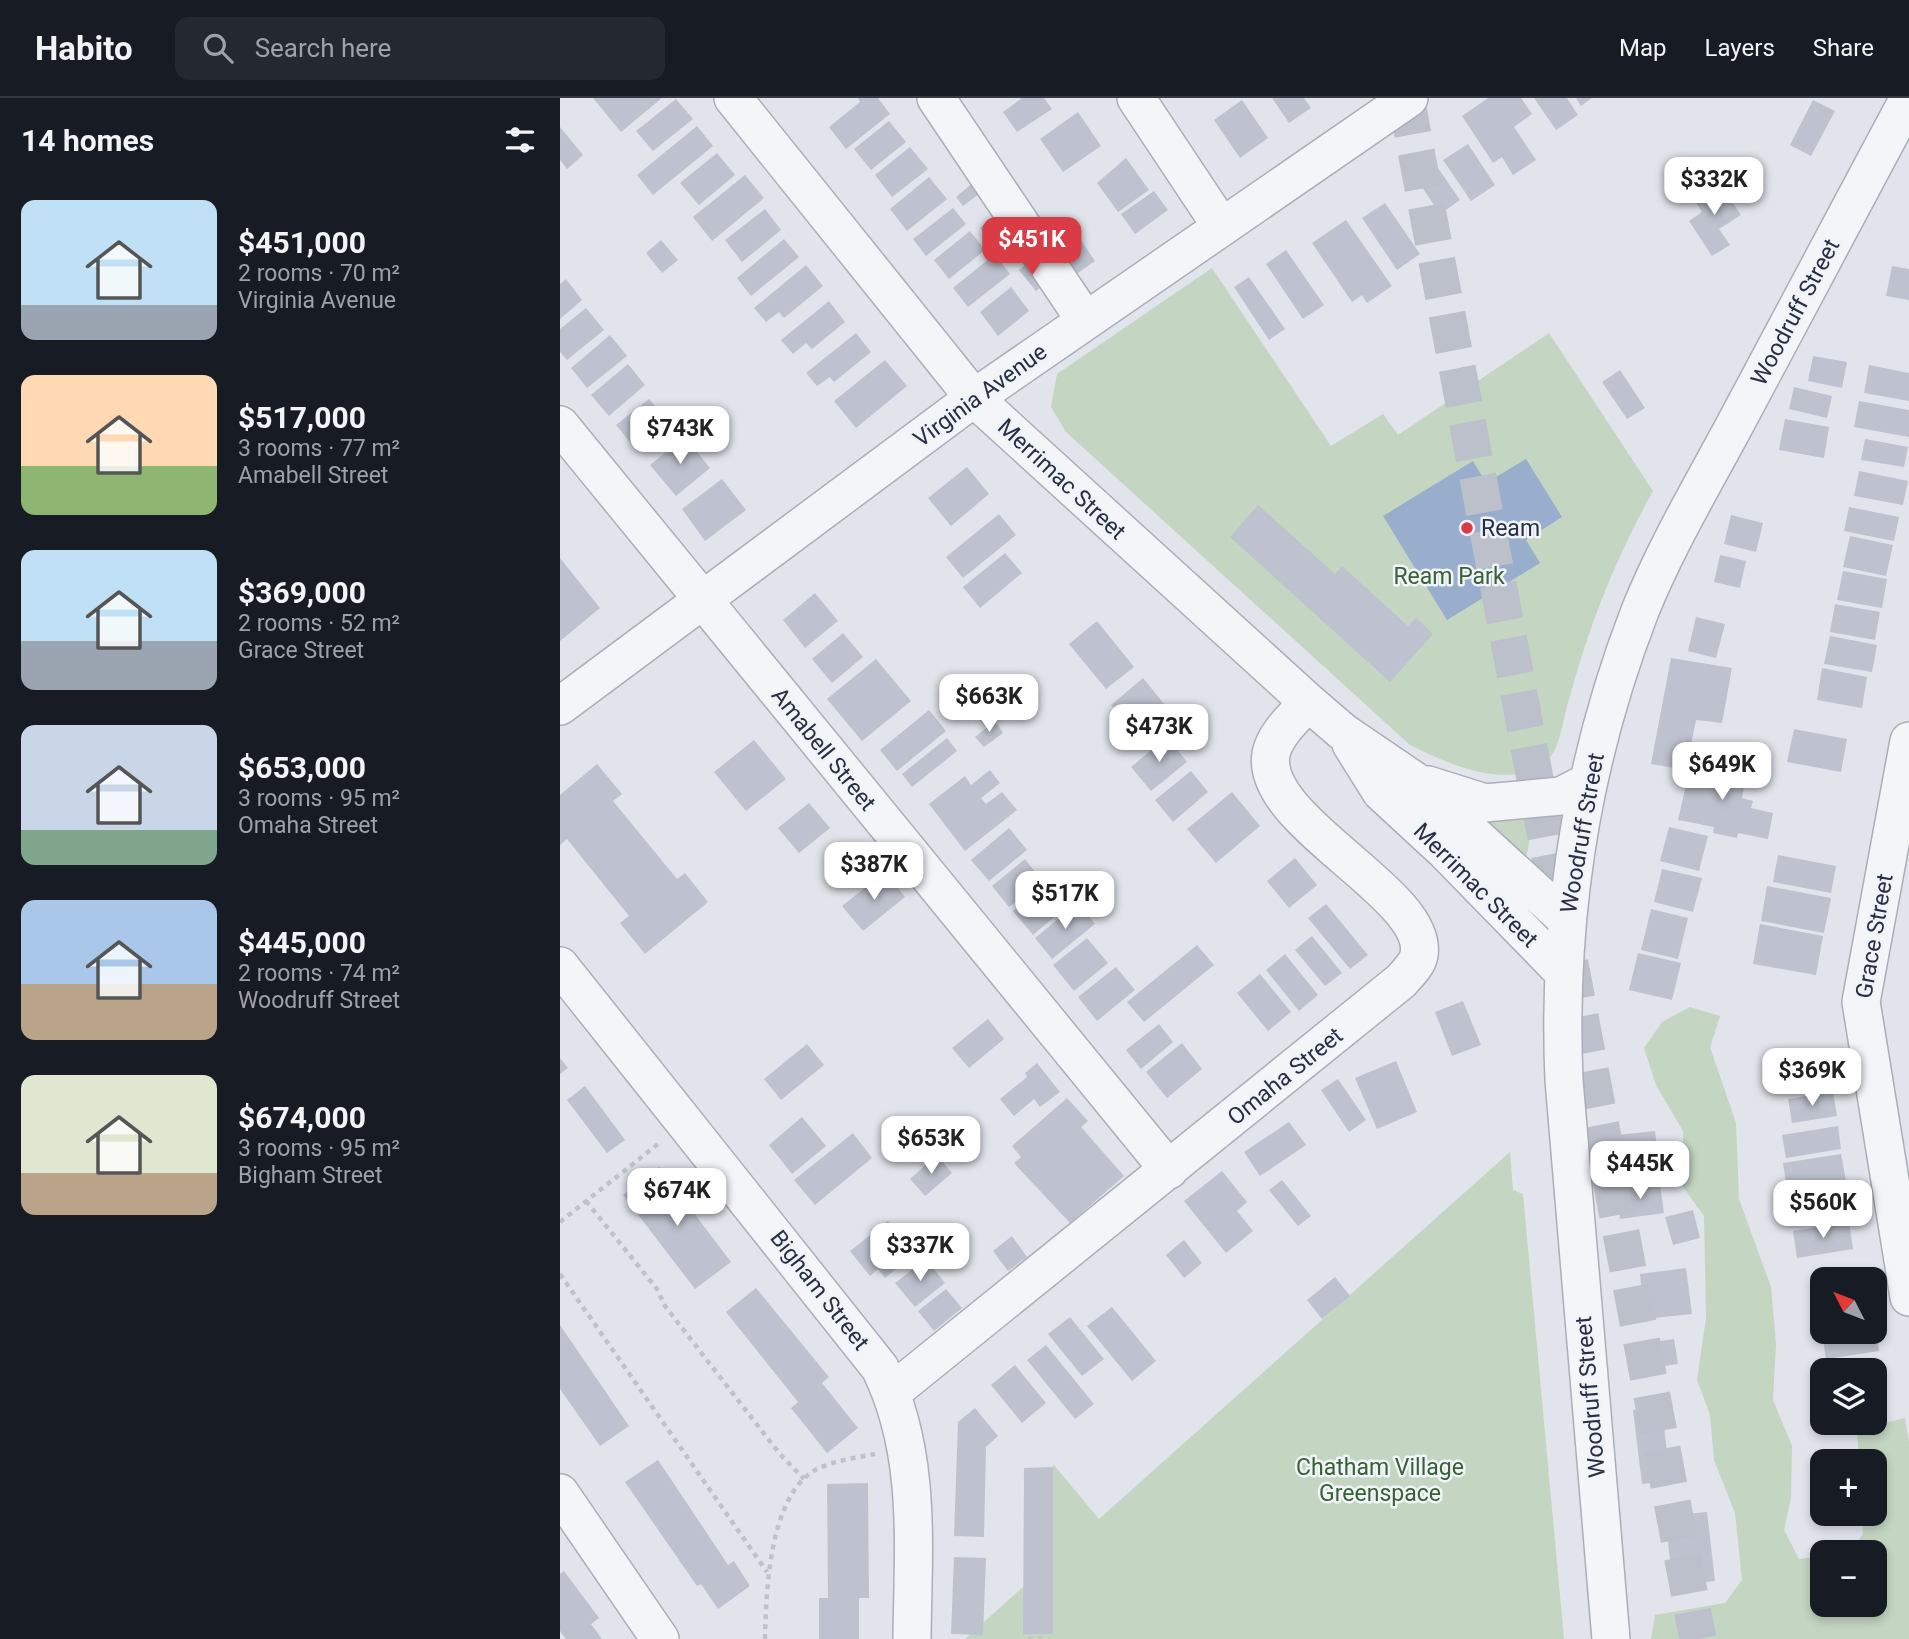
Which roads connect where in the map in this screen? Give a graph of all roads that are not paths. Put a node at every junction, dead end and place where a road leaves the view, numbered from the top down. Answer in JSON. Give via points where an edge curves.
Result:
{"nodes":[{"id":1,"x":733,"y":98,"type":"edge"},
{"id":2,"x":936,"y":98,"type":"edge"},
{"id":3,"x":1136,"y":98,"type":"edge"},
{"id":4,"x":1409,"y":98,"type":"edge"},
{"id":5,"x":1909,"y":98,"type":"edge"},
{"id":6,"x":1221,"y":226,"type":"junction"},
{"id":7,"x":1085,"y":320,"type":"junction"},
{"id":8,"x":974,"y":398,"type":"junction"},
{"id":9,"x":560,"y":425,"type":"edge"},
{"id":10,"x":702,"y":600,"type":"junction"},
{"id":11,"x":1308,"y":702,"type":"junction"},
{"id":12,"x":560,"y":706,"type":"edge"},
{"id":13,"x":1343,"y":732,"type":"junction"},
{"id":14,"x":1909,"y":741,"type":"edge"},
{"id":15,"x":1415,"y":781,"type":"junction"},
{"id":16,"x":1588,"y":782,"type":"junction"},
{"id":17,"x":1905,"y":791,"type":"edge"},
{"id":18,"x":1566,"y":919,"type":"junction"},
{"id":19,"x":560,"y":966,"type":"edge"},
{"id":20,"x":1561,"y":970,"type":"junction"},
{"id":21,"x":1169,"y":1170,"type":"junction"},
{"id":22,"x":1909,"y":1297,"type":"edge"},
{"id":23,"x":891,"y":1393,"type":"junction"},
{"id":24,"x":560,"y":1493,"type":"edge"},
{"id":25,"x":660,"y":1639,"type":"edge"},
{"id":26,"x":912,"y":1639,"type":"edge"},
{"id":27,"x":1611,"y":1639,"type":"edge"}],
"edges":[{"from":1,"to":8,"type":"street","name":"Merrimac Street"},
{"from":2,"to":7,"type":"street"},
{"from":3,"to":6,"type":"street"},
{"from":4,"to":6,"type":"street","name":"Virginia Avenue"},
{"from":5,"to":16,"type":"street","name":"Woodruff Street","via":[[1661,563],[1623,661]]},
{"from":6,"to":7,"type":"street","name":"Virginia Avenue"},
{"from":7,"to":8,"type":"street","name":"Virginia Avenue"},
{"from":8,"to":10,"type":"street","name":"Virginia Avenue"},
{"from":8,"to":11,"type":"street","name":"Merrimac Street"},
{"from":9,"to":10,"type":"street","name":"Amabell Street"},
{"from":10,"to":12,"type":"street","name":"Virginia Avenue"},
{"from":10,"to":21,"type":"street","name":"Amabell Street"},
{"from":11,"to":13,"type":"street","name":"Merrimac Street"},
{"from":11,"to":21,"type":"street","name":"Omaha Street","via":[[1279,735],[1272,752],[1275,783],[1308,823],[1406,916],[1419,940],[1419,954],[1401,981]]},
{"from":13,"to":15,"type":"street","name":"Merrimac Street"},
{"from":13,"to":20,"type":"street","name":"Merrimac Street","via":[[1381,792]]},
{"from":14,"to":17,"type":"street","name":"Grace Street"},
{"from":15,"to":16,"type":"street","via":[[1485,803],[1560,796]]},
{"from":15,"to":18,"type":"street","name":"Merrimac Street"},
{"from":16,"to":18,"type":"street","name":"Woodruff Street"},
{"from":17,"to":22,"type":"street","name":"Grace Street","via":[[1861,1002]]},
{"from":18,"to":20,"type":"street","name":"Woodruff Street"},
{"from":19,"to":23,"type":"street","name":"Bigham Street","via":[[865,1346]]},
{"from":20,"to":27,"type":"street","name":"Woodruff Street","via":[[1564,1091]]},
{"from":21,"to":23,"type":"street","name":"Omaha Street"},
{"from":23,"to":26,"type":"street","name":"Bigham Street","via":[[914,1485]]},
{"from":24,"to":25,"type":"street"}]}
